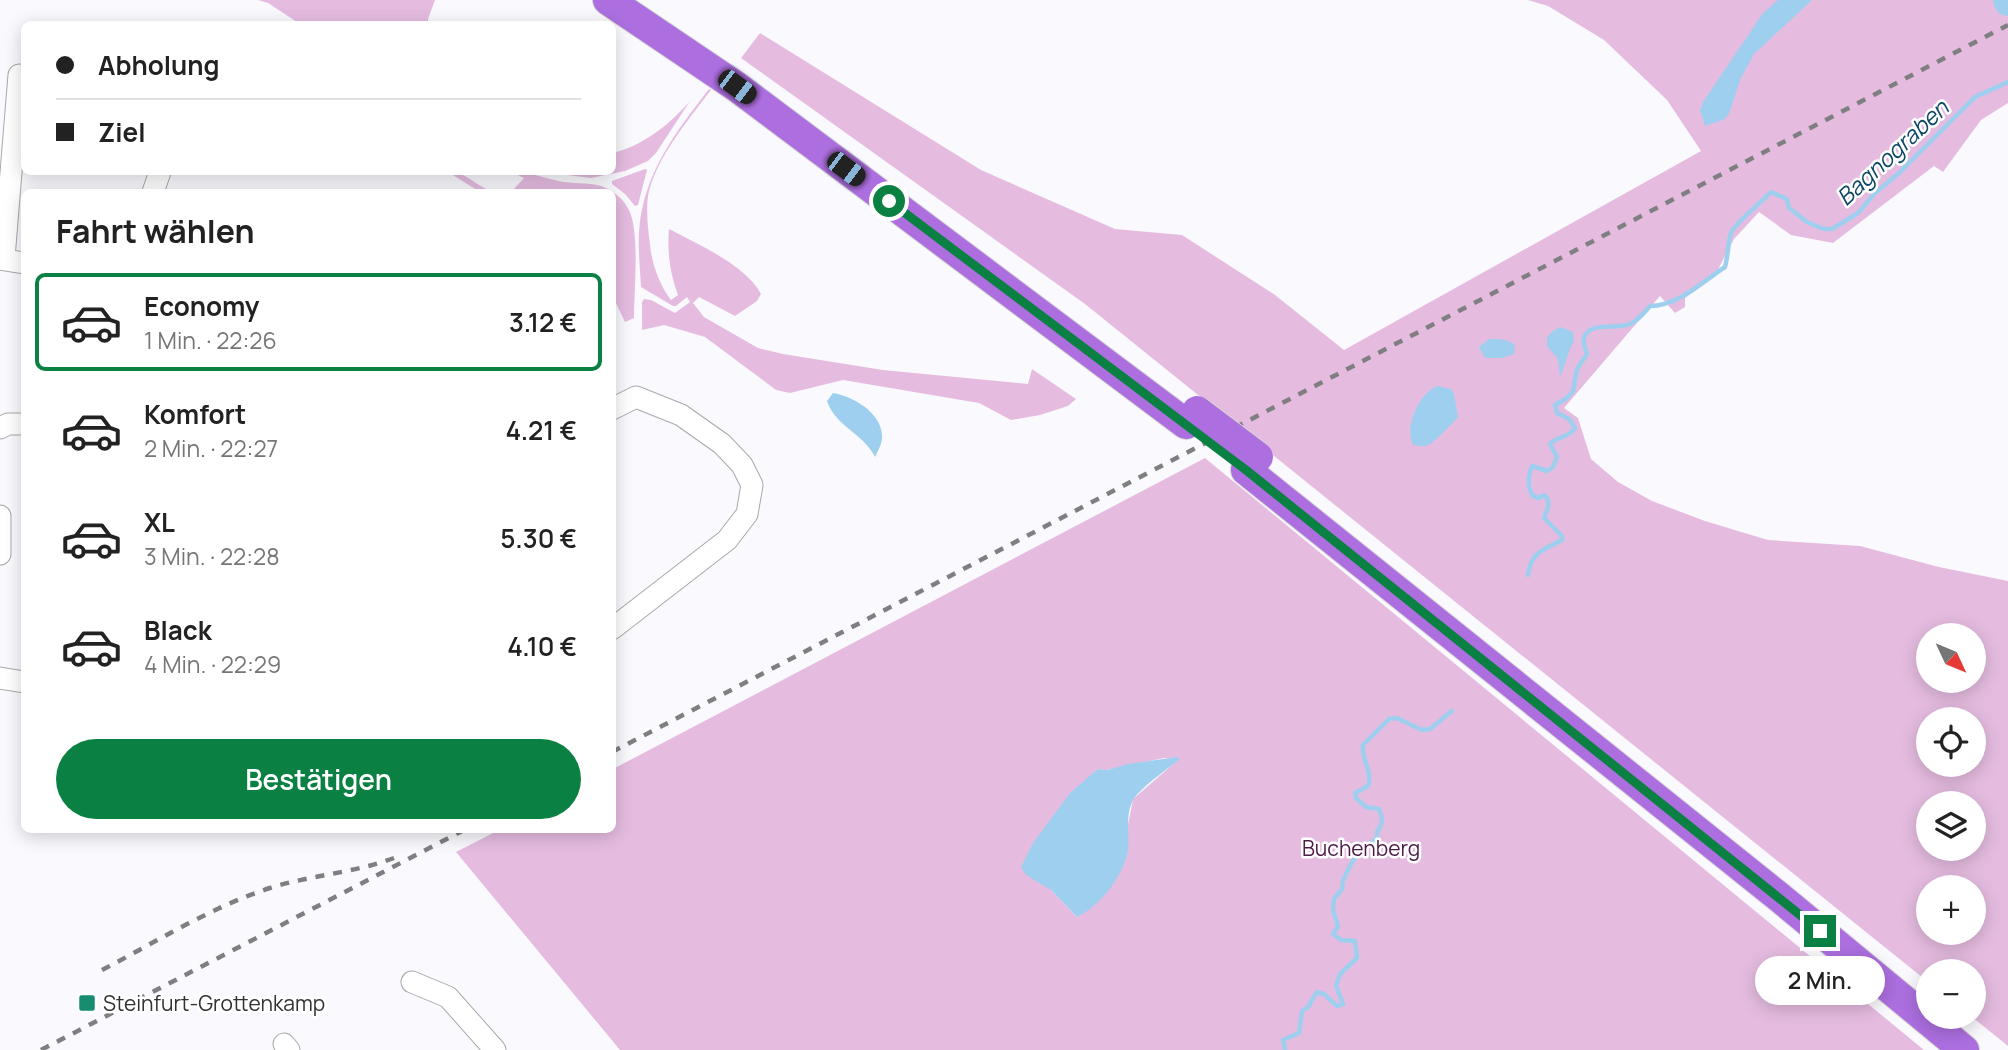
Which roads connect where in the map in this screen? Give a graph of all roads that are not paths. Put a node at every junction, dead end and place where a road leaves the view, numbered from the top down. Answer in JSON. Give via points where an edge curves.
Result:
{"nodes":[{"id":1,"x":608,"y":0,"type":"edge"},
{"id":2,"x":636,"y":0,"type":"edge"},
{"id":3,"x":684,"y":41,"type":"junction"},
{"id":4,"x":19,"y":75,"type":"dead end"},
{"id":5,"x":10,"y":260,"type":"edge"},
{"id":6,"x":616,"y":407,"type":"edge"},
{"id":7,"x":21,"y":424,"type":"edge"},
{"id":8,"x":0,"y":428,"type":"edge"},
{"id":9,"x":1252,"y":464,"type":"junction"},
{"id":10,"x":0,"y":516,"type":"edge"},
{"id":11,"x":0,"y":554,"type":"edge"},
{"id":12,"x":616,"y":626,"type":"edge"},
{"id":13,"x":0,"y":678,"type":"edge"},
{"id":14,"x":21,"y":682,"type":"edge"},
{"id":15,"x":412,"y":982,"type":"dead end"},
{"id":16,"x":1916,"y":990,"type":"edge"},
{"id":17,"x":1963,"y":1029,"type":"edge"},
{"id":18,"x":495,"y":1050,"type":"edge"},
{"id":19,"x":1964,"y":1050,"type":"edge"},
{"id":20,"x":1989,"y":1050,"type":"edge"}],
"edges":[{"from":1,"to":3,"type":"highway"},
{"from":2,"to":3,"type":"highway"},
{"from":3,"to":9,"type":"highway","bridge":true},
{"from":4,"to":5,"type":"street"},
{"from":6,"to":12,"type":"street","via":[[636,397],[681,415],[722,444],[742,465],[752,485],[747,514],[727,540]]},
{"from":7,"to":8,"type":"street"},
{"from":9,"to":16,"type":"highway","via":[[1767,867]]},
{"from":9,"to":19,"type":"highway"},
{"from":10,"to":11,"type":"street"},
{"from":13,"to":14,"type":"street"},
{"from":15,"to":18,"type":"street","via":[[448,997]]},
{"from":17,"to":20,"type":"highway"}]}
